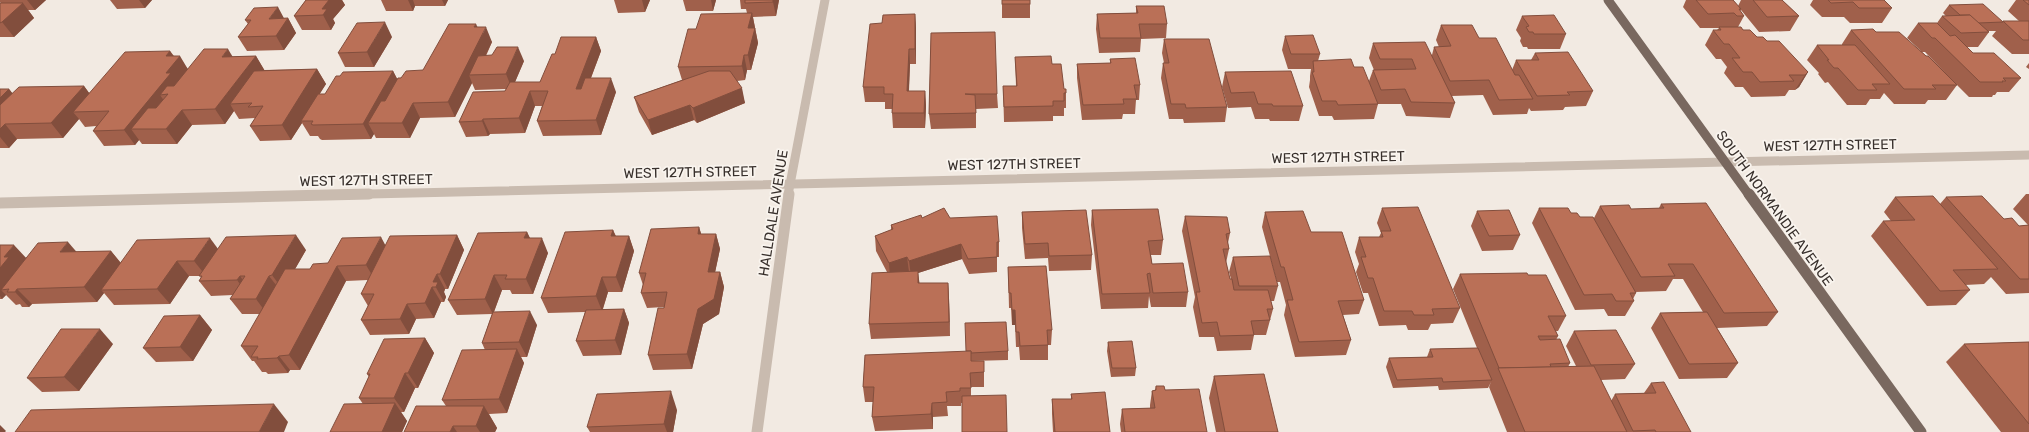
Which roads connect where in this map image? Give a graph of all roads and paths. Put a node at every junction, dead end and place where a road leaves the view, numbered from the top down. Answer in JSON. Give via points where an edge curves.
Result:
{"nodes":[{"id":1,"x":825,"y":0,"type":"edge"},
{"id":2,"x":1608,"y":0,"type":"edge"},
{"id":3,"x":2029,"y":155,"type":"edge"},
{"id":4,"x":1725,"y":162,"type":"junction"},
{"id":5,"x":790,"y":184,"type":"junction"},
{"id":6,"x":0,"y":203,"type":"edge"},
{"id":7,"x":757,"y":432,"type":"edge"},
{"id":8,"x":1921,"y":432,"type":"edge"}],
"edges":[{"from":1,"to":5,"type":"street","name":"HALLDALE AVENUE"},
{"from":2,"to":4,"type":"main road","name":"SOUTH NORMANDIE AVENUE"},
{"from":3,"to":4,"type":"street","name":"WEST 127TH STREET"},
{"from":4,"to":5,"type":"street","name":"WEST 127TH STREET"},
{"from":4,"to":8,"type":"main road","name":"SOUTH NORMANDIE AVENUE"},
{"from":5,"to":6,"type":"street","name":"WEST 127TH STREET"},
{"from":5,"to":7,"type":"street","name":"HALLDALE AVENUE"}]}
